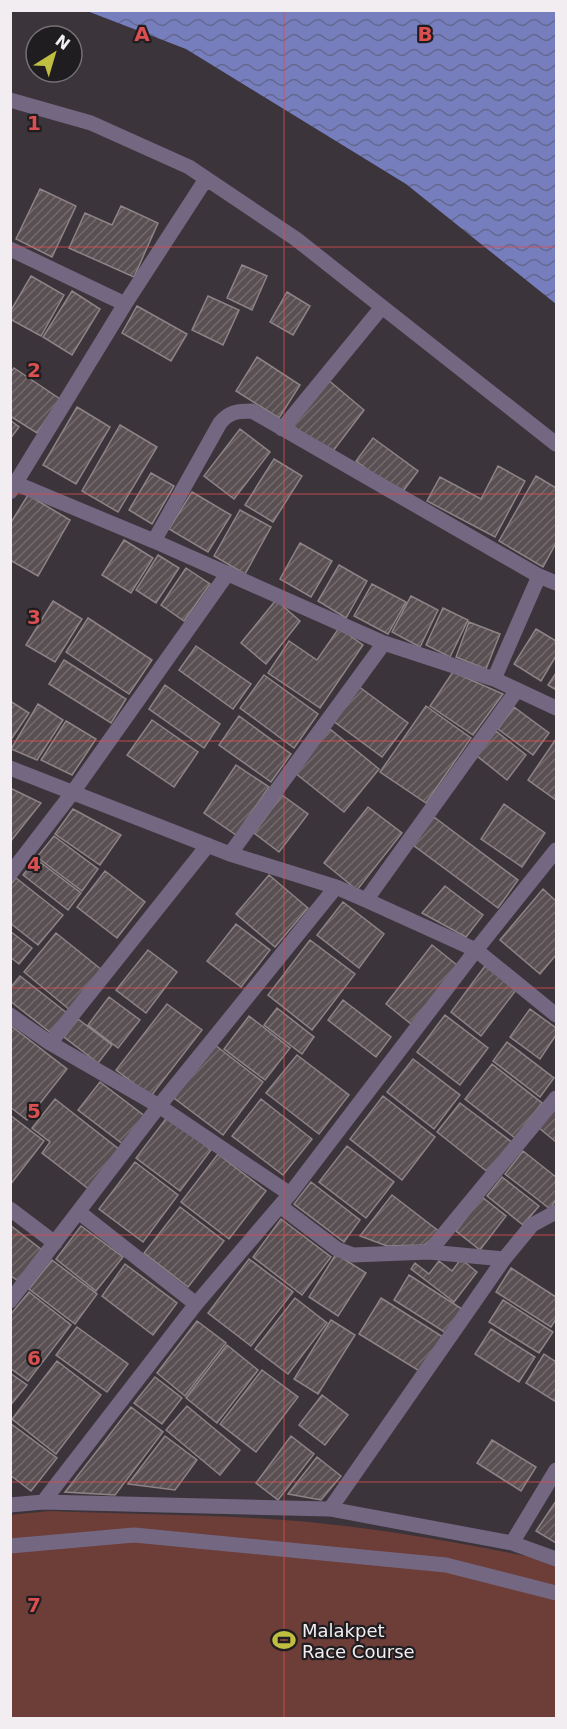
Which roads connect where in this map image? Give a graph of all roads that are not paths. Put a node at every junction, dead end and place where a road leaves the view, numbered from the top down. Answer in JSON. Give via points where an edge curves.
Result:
{"nodes":[{"id":1,"x":10,"y":100,"type":"edge"},
{"id":2,"x":206,"y":179,"type":"junction"},
{"id":3,"x":10,"y":249,"type":"edge"},
{"id":4,"x":125,"y":304,"type":"junction"},
{"id":5,"x":382,"y":307,"type":"junction"},
{"id":6,"x":282,"y":429,"type":"junction"},
{"id":7,"x":556,"y":444,"type":"edge"},
{"id":8,"x":12,"y":485,"type":"edge"},
{"id":9,"x":154,"y":541,"type":"junction"},
{"id":10,"x":228,"y":573,"type":"junction"},
{"id":11,"x":539,"y":576,"type":"junction"},
{"id":12,"x":556,"y":583,"type":"edge"},
{"id":13,"x":384,"y":643,"type":"junction"},
{"id":14,"x":494,"y":679,"type":"junction"},
{"id":15,"x":517,"y":690,"type":"junction"},
{"id":16,"x":556,"y":708,"type":"edge"},
{"id":17,"x":10,"y":768,"type":"edge"},
{"id":18,"x":72,"y":792,"type":"junction"},
{"id":19,"x":208,"y":845,"type":"junction"},
{"id":20,"x":556,"y":850,"type":"edge"},
{"id":21,"x":230,"y":854,"type":"junction"},
{"id":22,"x":10,"y":874,"type":"edge"},
{"id":23,"x":336,"y":887,"type":"junction"},
{"id":24,"x":366,"y":900,"type":"junction"},
{"id":25,"x":476,"y":950,"type":"junction"},
{"id":26,"x":10,"y":1015,"type":"edge"},
{"id":27,"x":556,"y":1015,"type":"edge"},
{"id":28,"x":50,"y":1043,"type":"junction"},
{"id":29,"x":556,"y":1098,"type":"edge"},
{"id":30,"x":159,"y":1106,"type":"junction"},
{"id":31,"x":290,"y":1194,"type":"junction"},
{"id":32,"x":280,"y":1206,"type":"junction"},
{"id":33,"x":10,"y":1209,"type":"edge"},
{"id":34,"x":556,"y":1212,"type":"edge"},
{"id":35,"x":80,"y":1213,"type":"junction"},
{"id":36,"x":55,"y":1243,"type":"junction"},
{"id":37,"x":429,"y":1252,"type":"junction"},
{"id":38,"x":504,"y":1259,"type":"junction"},
{"id":39,"x":10,"y":1301,"type":"edge"},
{"id":40,"x":196,"y":1304,"type":"junction"},
{"id":41,"x":556,"y":1470,"type":"edge"},
{"id":42,"x":43,"y":1502,"type":"junction"},
{"id":43,"x":10,"y":1505,"type":"edge"},
{"id":44,"x":330,"y":1509,"type":"junction"},
{"id":45,"x":512,"y":1543,"type":"junction"},
{"id":46,"x":10,"y":1546,"type":"edge"},
{"id":47,"x":556,"y":1559,"type":"edge"},
{"id":48,"x":556,"y":1593,"type":"edge"}],
"edges":[{"from":1,"to":2,"type":"street","via":[[91,123]]},
{"from":2,"to":4,"type":"street"},
{"from":2,"to":5,"type":"street","via":[[296,239]]},
{"from":3,"to":4,"type":"street"},
{"from":4,"to":8,"type":"street"},
{"from":5,"to":6,"type":"street"},
{"from":5,"to":7,"type":"street"},
{"from":6,"to":9,"type":"street","via":[[252,411],[227,415]]},
{"from":6,"to":11,"type":"street"},
{"from":8,"to":9,"type":"street"},
{"from":9,"to":10,"type":"street"},
{"from":10,"to":13,"type":"street"},
{"from":10,"to":18,"type":"street"},
{"from":11,"to":12,"type":"street"},
{"from":11,"to":14,"type":"street"},
{"from":13,"to":14,"type":"street"},
{"from":13,"to":21,"type":"street"},
{"from":14,"to":15,"type":"street"},
{"from":15,"to":16,"type":"street"},
{"from":15,"to":24,"type":"street"},
{"from":17,"to":18,"type":"street"},
{"from":18,"to":19,"type":"street"},
{"from":18,"to":22,"type":"street"},
{"from":19,"to":21,"type":"street"},
{"from":19,"to":28,"type":"street"},
{"from":20,"to":25,"type":"street"},
{"from":21,"to":23,"type":"street"},
{"from":23,"to":24,"type":"street"},
{"from":23,"to":30,"type":"street"},
{"from":24,"to":25,"type":"street"},
{"from":25,"to":27,"type":"street"},
{"from":25,"to":31,"type":"street"},
{"from":26,"to":28,"type":"street"},
{"from":28,"to":30,"type":"street"},
{"from":29,"to":37,"type":"street"},
{"from":30,"to":31,"type":"street"},
{"from":30,"to":35,"type":"street"},
{"from":31,"to":32,"type":"street"},
{"from":32,"to":37,"type":"street","via":[[337,1249],[353,1255]]},
{"from":32,"to":40,"type":"street"},
{"from":33,"to":36,"type":"street"},
{"from":34,"to":38,"type":"street","via":[[532,1225]]},
{"from":35,"to":36,"type":"street"},
{"from":35,"to":40,"type":"street"},
{"from":36,"to":39,"type":"street"},
{"from":37,"to":38,"type":"street"},
{"from":38,"to":44,"type":"street"},
{"from":40,"to":42,"type":"street"},
{"from":41,"to":45,"type":"street"},
{"from":42,"to":43,"type":"street"},
{"from":42,"to":44,"type":"street"},
{"from":44,"to":45,"type":"street"},
{"from":45,"to":47,"type":"street"},
{"from":46,"to":48,"type":"street","via":[[134,1535],[446,1565]]}]}
